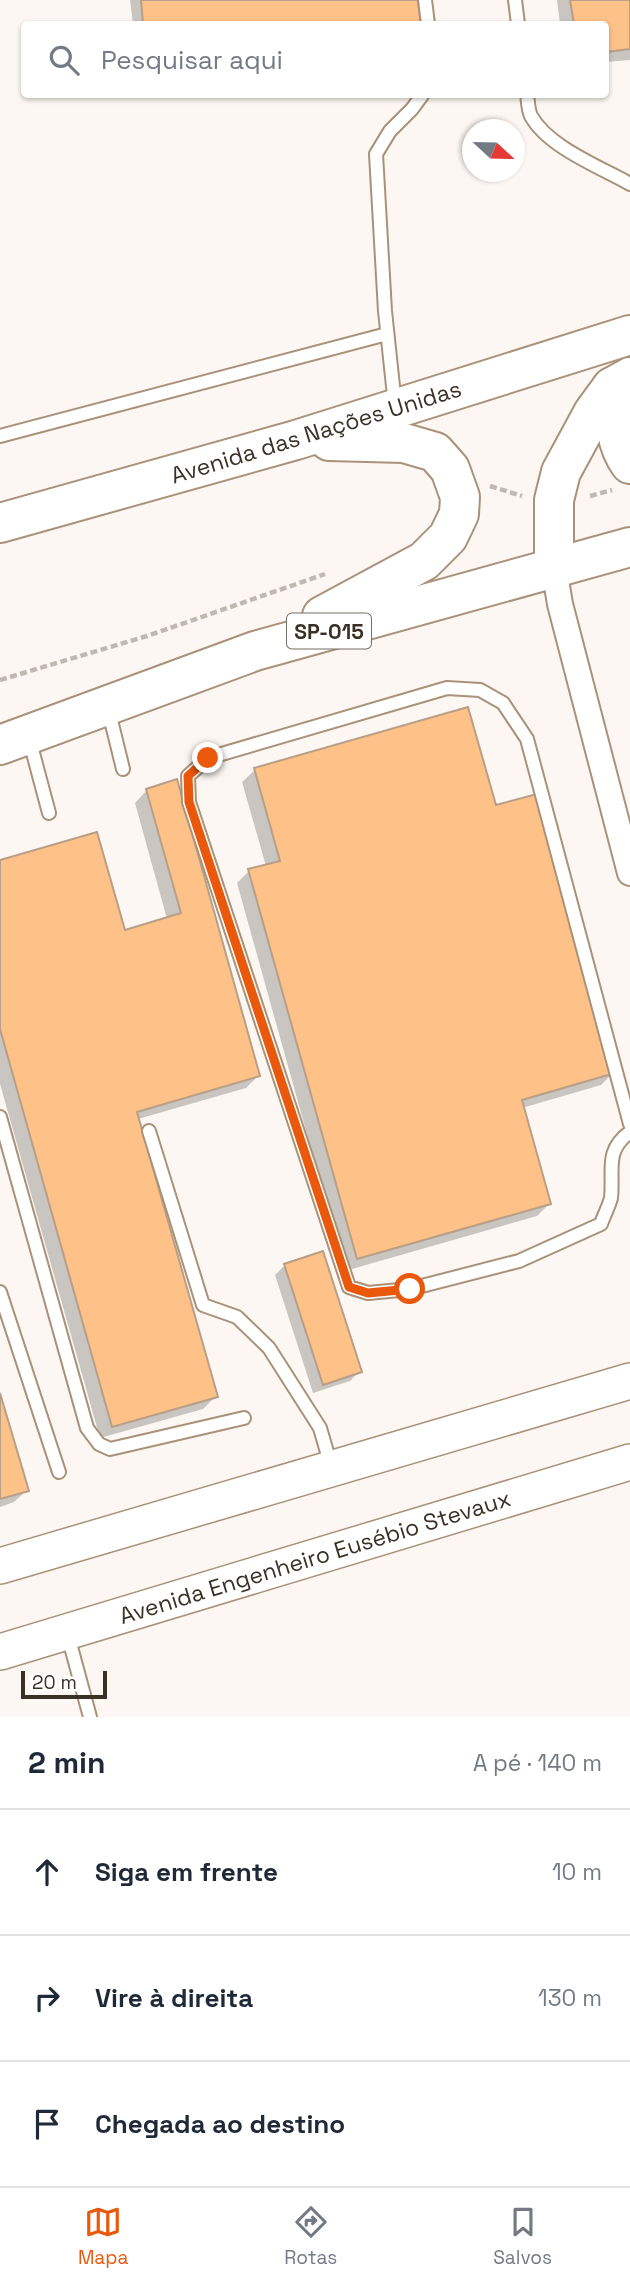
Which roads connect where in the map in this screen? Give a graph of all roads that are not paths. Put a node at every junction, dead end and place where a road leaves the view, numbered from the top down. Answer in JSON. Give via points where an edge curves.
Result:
{"nodes":[{"id":1,"x":425,"y":0,"type":"edge"},
{"id":2,"x":515,"y":0,"type":"edge"},
{"id":3,"x":428,"y":21,"type":"edge"},
{"id":4,"x":518,"y":21,"type":"edge"},
{"id":5,"x":420,"y":98,"type":"edge"},
{"id":6,"x":528,"y":98,"type":"edge"},
{"id":7,"x":630,"y":184,"type":"edge"},
{"id":8,"x":387,"y":334,"type":"junction"},
{"id":9,"x":630,"y":335,"type":"edge"},
{"id":10,"x":621,"y":382,"type":"edge"},
{"id":11,"x":396,"y":409,"type":"junction"},
{"id":12,"x":0,"y":436,"type":"edge"},
{"id":13,"x":296,"y":440,"type":"junction"},
{"id":14,"x":625,"y":476,"type":"edge"},
{"id":15,"x":0,"y":523,"type":"edge"},
{"id":16,"x":630,"y":547,"type":"edge"},
{"id":17,"x":554,"y":568,"type":"junction"},
{"id":18,"x":255,"y":651,"type":"junction"},
{"id":19,"x":107,"y":705,"type":"junction"},
{"id":20,"x":9,"y":735,"type":"edge"},
{"id":21,"x":123,"y":769,"type":"dead end"},
{"id":22,"x":49,"y":813,"type":"dead end"},
{"id":23,"x":630,"y":873,"type":"edge"},
{"id":24,"x":0,"y":1117,"type":"edge"},
{"id":25,"x":630,"y":1124,"type":"edge"},
{"id":26,"x":149,"y":1131,"type":"dead end"},
{"id":27,"x":630,"y":1132,"type":"edge"},
{"id":28,"x":0,"y":1292,"type":"edge"},
{"id":29,"x":630,"y":1381,"type":"edge"},
{"id":30,"x":244,"y":1418,"type":"dead end"},
{"id":31,"x":630,"y":1462,"type":"edge"},
{"id":32,"x":332,"y":1470,"type":"junction"},
{"id":33,"x":59,"y":1472,"type":"dead end"},
{"id":34,"x":0,"y":1566,"type":"edge"},
{"id":35,"x":67,"y":1632,"type":"junction"},
{"id":36,"x":0,"y":1652,"type":"edge"},
{"id":37,"x":90,"y":1717,"type":"edge"}],
"edges":[{"from":1,"to":3,"type":"lane"},
{"from":2,"to":4,"type":"lane"},
{"from":5,"to":8,"type":"lane","via":[[376,154]]},
{"from":6,"to":7,"type":"lane","via":[[530,114],[542,131]]},
{"from":8,"to":11,"type":"lane"},
{"from":8,"to":12,"type":"lane"},
{"from":9,"to":11,"type":"highway","name":"Avenida das Nações Unidas"},
{"from":10,"to":14,"type":"highway","via":[[615,422]]},
{"from":10,"to":17,"type":"highway","via":[[593,414],[561,472],[554,500]]},
{"from":11,"to":13,"type":"highway","name":"Avenida das Nações Unidas"},
{"from":13,"to":15,"type":"highway","name":"Avenida das Nações Unidas"},
{"from":13,"to":18,"type":"highway","via":[[404,443],[435,452],[450,468],[460,497],[459,514],[448,537],[424,561]]},
{"from":16,"to":17,"type":"highway","number":"SP-015"},
{"from":17,"to":18,"type":"highway","number":"SP-015"},
{"from":17,"to":23,"type":"street"},
{"from":18,"to":19,"type":"highway","number":"SP-015"},
{"from":19,"to":20,"type":"highway","number":"SP-015"},
{"from":19,"to":21,"type":"lane"},
{"from":20,"to":22,"type":"lane"},
{"from":24,"to":30,"type":"lane","via":[[87,1428],[110,1449]]},
{"from":25,"to":27,"type":"lane","via":[[527,739],[503,703],[480,690],[447,688],[208,758],[188,776],[189,802],[349,1287],[368,1293],[410,1289],[519,1261],[601,1224],[610,1200],[612,1157],[618,1141]]},
{"from":26,"to":32,"type":"lane","via":[[203,1305],[237,1317],[269,1349],[320,1428]]},
{"from":28,"to":33,"type":"lane"},
{"from":29,"to":32,"type":"main road"},
{"from":31,"to":35,"type":"main road","name":"Avenida Engenheiro Eusébio Stevaux"},
{"from":32,"to":34,"type":"main road"},
{"from":35,"to":36,"type":"main road","name":"Avenida Engenheiro Eusébio Stevaux"},
{"from":35,"to":37,"type":"lane"}]}
